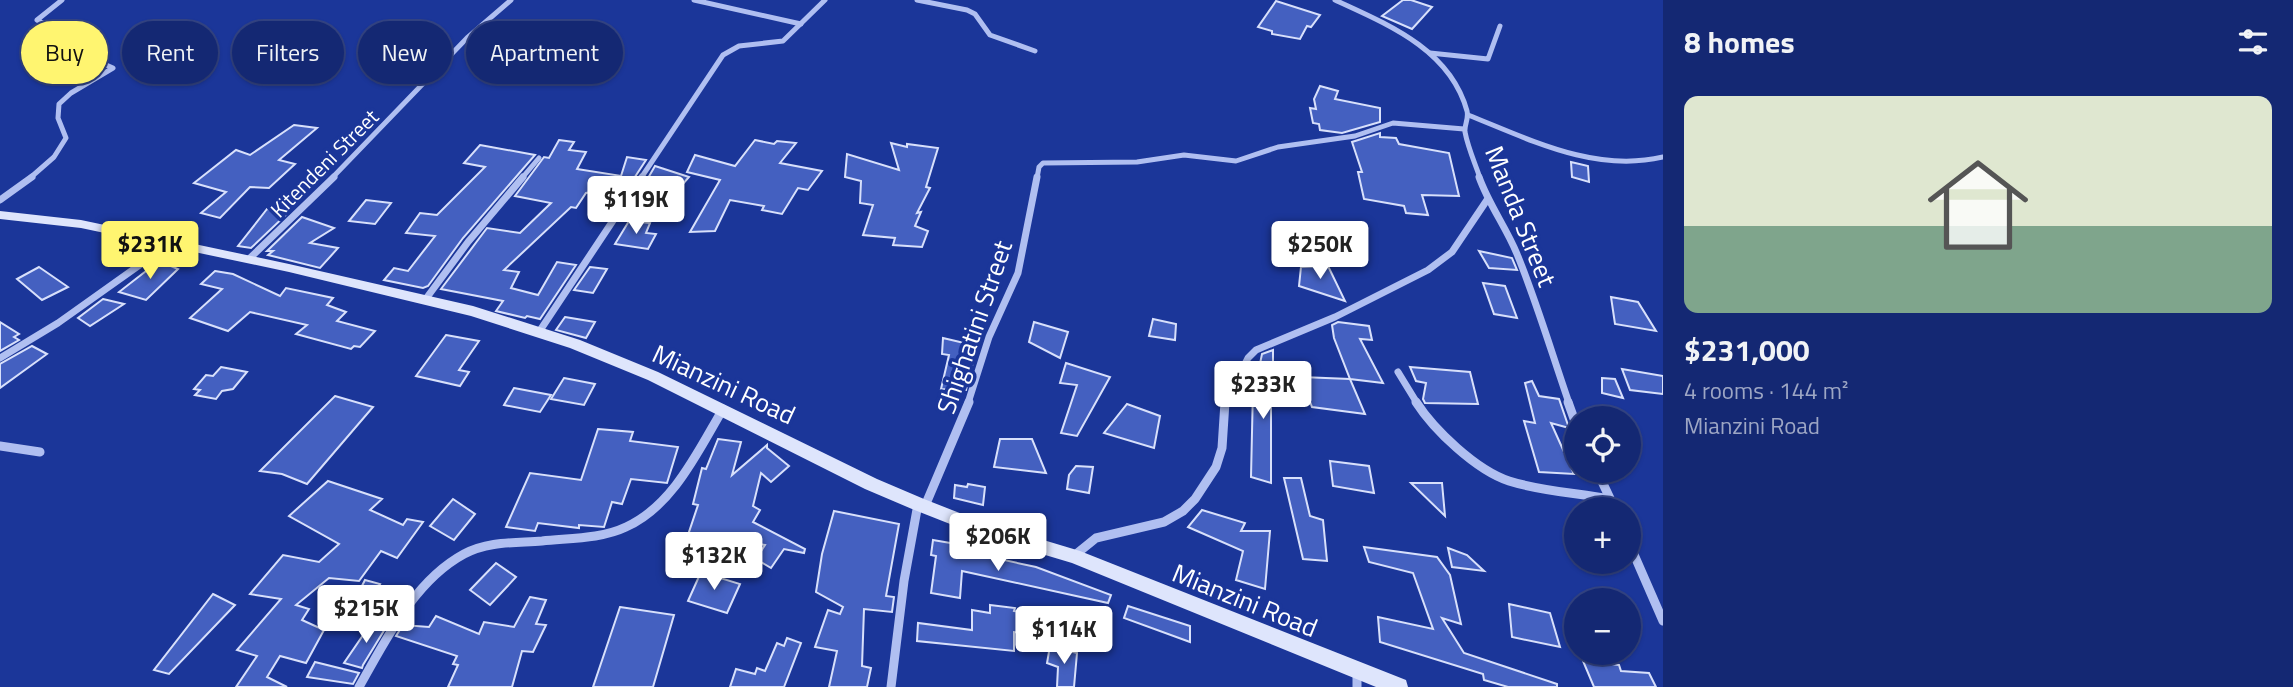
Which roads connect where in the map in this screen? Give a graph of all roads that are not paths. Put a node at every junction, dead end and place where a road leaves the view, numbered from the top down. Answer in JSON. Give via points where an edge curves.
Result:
{"nodes":[{"id":1,"x":62,"y":0,"type":"edge"},
{"id":2,"x":511,"y":0,"type":"edge"},
{"id":3,"x":694,"y":0,"type":"edge"},
{"id":4,"x":825,"y":0,"type":"edge"},
{"id":5,"x":917,"y":0,"type":"edge"},
{"id":6,"x":1335,"y":0,"type":"edge"},
{"id":7,"x":801,"y":24,"type":"junction"},
{"id":8,"x":1500,"y":26,"type":"dead end"},
{"id":9,"x":1035,"y":51,"type":"dead end"},
{"id":10,"x":1429,"y":52,"type":"junction"},
{"id":11,"x":1468,"y":116,"type":"junction"},
{"id":12,"x":1464,"y":129,"type":"junction"},
{"id":13,"x":1663,"y":157,"type":"edge"},
{"id":14,"x":539,"y":158,"type":"dead end"},
{"id":15,"x":0,"y":200,"type":"edge"},
{"id":16,"x":1487,"y":200,"type":"junction"},
{"id":17,"x":0,"y":215,"type":"edge"},
{"id":18,"x":172,"y":242,"type":"junction"},
{"id":19,"x":249,"y":259,"type":"junction"},
{"id":20,"x":425,"y":300,"type":"junction"},
{"id":21,"x":539,"y":332,"type":"junction"},
{"id":22,"x":0,"y":358,"type":"edge"},
{"id":23,"x":1398,"y":372,"type":"dead end"},
{"id":24,"x":1570,"y":406,"type":"edge"},
{"id":25,"x":723,"y":409,"type":"junction"},
{"id":26,"x":0,"y":446,"type":"edge"},
{"id":27,"x":40,"y":452,"type":"dead end"},
{"id":28,"x":1600,"y":497,"type":"edge"},
{"id":29,"x":921,"y":505,"type":"junction"},
{"id":30,"x":1074,"y":556,"type":"junction"},
{"id":31,"x":1641,"y":571,"type":"edge"},
{"id":32,"x":1663,"y":621,"type":"edge"},
{"id":33,"x":1357,"y":679,"type":"edge"},
{"id":34,"x":359,"y":687,"type":"edge"},
{"id":35,"x":891,"y":687,"type":"edge"},
{"id":36,"x":1399,"y":687,"type":"edge"}],
"edges":[{"from":1,"to":15,"type":"street","via":[[37,20],[94,61],[113,68],[59,104],[66,138],[61,149]]},
{"from":2,"to":19,"type":"street","name":"Kitendeni Street","via":[[467,38]]},
{"from":3,"to":7,"type":"street"},
{"from":4,"to":7,"type":"street"},
{"from":5,"to":9,"type":"street","via":[[967,10],[990,35]]},
{"from":6,"to":10,"type":"street","name":"Manda Street","via":[[1402,32]]},
{"from":7,"to":21,"type":"street","via":[[778,43],[739,46],[723,55]]},
{"from":8,"to":10,"type":"street","via":[[1488,59]]},
{"from":10,"to":11,"type":"street","name":"Manda Street","via":[[1454,82]]},
{"from":11,"to":12,"type":"street","name":"Manda Street"},
{"from":11,"to":13,"type":"street","via":[[1598,161],[1630,165]]},
{"from":12,"to":16,"type":"street","name":"Manda Street"},
{"from":12,"to":29,"type":"street","name":"Shighatini Street","via":[[1393,122],[1355,136],[1279,147],[1236,160],[1184,155],[1137,162],[1043,163],[1018,273],[989,337],[963,420]]},
{"from":14,"to":20,"type":"street"},
{"from":16,"to":24,"type":"street","name":"Manda Street","via":[[1519,259]]},
{"from":16,"to":30,"type":"street","via":[[1452,252],[1428,270],[1256,350],[1225,402],[1222,448],[1216,467],[1195,499],[1164,522],[1096,538]]},
{"from":17,"to":18,"type":"street","name":"Mianzini Road","via":[[81,224]]},
{"from":18,"to":19,"type":"street","name":"Mianzini Road"},
{"from":18,"to":22,"type":"street"},
{"from":19,"to":20,"type":"street","name":"Mianzini Road"},
{"from":20,"to":21,"type":"street","name":"Mianzini Road"},
{"from":21,"to":25,"type":"street","name":"Mianzini Road"},
{"from":23,"to":28,"type":"street","via":[[1426,416],[1469,457],[1508,481]]},
{"from":25,"to":29,"type":"street","name":"Mianzini Road"},
{"from":25,"to":34,"type":"street","via":[[671,489],[638,523],[605,534],[489,544],[451,562],[398,623]]},
{"from":26,"to":27,"type":"street"},
{"from":29,"to":30,"type":"street","name":"Mianzini Road","via":[[978,528]]},
{"from":29,"to":35,"type":"street","via":[[908,549]]},
{"from":30,"to":33,"type":"street","name":"Mianzini Road"},
{"from":31,"to":32,"type":"street"},
{"from":33,"to":36,"type":"street","name":"Mianzini Road"}]}
